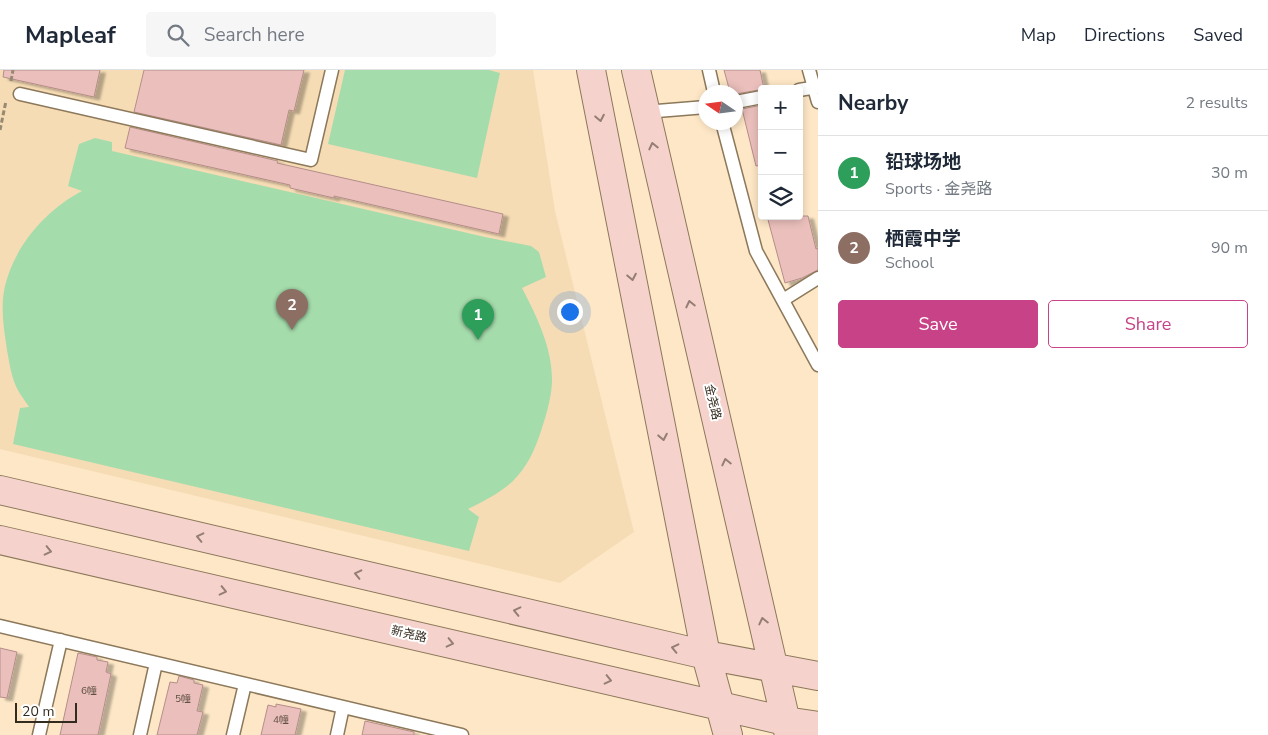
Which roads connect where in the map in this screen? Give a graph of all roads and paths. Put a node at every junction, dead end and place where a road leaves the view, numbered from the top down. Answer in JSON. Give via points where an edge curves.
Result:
{"nodes":[{"id":1,"x":332,"y":70,"type":"edge"},
{"id":2,"x":591,"y":70,"type":"edge"},
{"id":3,"x":636,"y":70,"type":"edge"},
{"id":4,"x":709,"y":70,"type":"edge"},
{"id":5,"x":809,"y":70,"type":"edge"},
{"id":6,"x":712,"y":85,"type":"edge"},
{"id":7,"x":816,"y":87,"type":"edge"},
{"id":8,"x":803,"y":89,"type":"edge"},
{"id":9,"x":20,"y":94,"type":"dead end"},
{"id":10,"x":758,"y":98,"type":"edge"},
{"id":11,"x":743,"y":101,"type":"edge"},
{"id":12,"x":818,"y":102,"type":"edge"},
{"id":13,"x":698,"y":107,"type":"edge"},
{"id":14,"x":645,"y":112,"type":"junction"},
{"id":15,"x":724,"y":130,"type":"edge"},
{"id":16,"x":818,"y":278,"type":"edge"},
{"id":17,"x":783,"y":300,"type":"junction"},
{"id":18,"x":818,"y":366,"type":"edge"},
{"id":19,"x":0,"y":490,"type":"edge"},
{"id":20,"x":0,"y":540,"type":"edge"},
{"id":21,"x":0,"y":626,"type":"edge"},
{"id":22,"x":61,"y":640,"type":"junction"},
{"id":23,"x":706,"y":655,"type":"junction"},
{"id":24,"x":156,"y":663,"type":"junction"},
{"id":25,"x":774,"y":668,"type":"junction"},
{"id":26,"x":818,"y":676,"type":"edge"},
{"id":27,"x":245,"y":684,"type":"junction"},
{"id":28,"x":720,"y":706,"type":"junction"},
{"id":29,"x":343,"y":707,"type":"junction"},
{"id":30,"x":818,"y":726,"type":"edge"},
{"id":31,"x":787,"y":728,"type":"edge"},
{"id":32,"x":443,"y":733,"type":"edge"},
{"id":33,"x":39,"y":735,"type":"edge"},
{"id":34,"x":140,"y":735,"type":"edge"},
{"id":35,"x":233,"y":735,"type":"edge"},
{"id":36,"x":337,"y":735,"type":"edge"},
{"id":37,"x":462,"y":735,"type":"edge"},
{"id":38,"x":728,"y":735,"type":"edge"}],
"edges":[{"from":1,"to":9,"type":"lane","via":[[312,160]]},
{"from":2,"to":23,"type":"main road","one_way":true},
{"from":3,"to":14,"type":"main road","name":"金尧路"},
{"from":4,"to":6,"type":"lane"},
{"from":5,"to":7,"type":"lane"},
{"from":7,"to":8,"type":"lane"},
{"from":7,"to":12,"type":"lane"},
{"from":10,"to":11,"type":"lane"},
{"from":13,"to":14,"type":"lane"},
{"from":25,"to":14,"type":"main road","name":"金尧路","one_way":true},
{"from":15,"to":17,"type":"lane","via":[[756,251]]},
{"from":16,"to":17,"type":"lane"},
{"from":17,"to":18,"type":"lane"},
{"from":23,"to":19,"type":"main road","one_way":true},
{"from":20,"to":28,"type":"main road","name":"新尧路","one_way":true},
{"from":21,"to":22,"type":"lane"},
{"from":22,"to":24,"type":"lane"},
{"from":22,"to":33,"type":"lane"},
{"from":23,"to":25,"type":"main road"},
{"from":23,"to":28,"type":"main road"},
{"from":24,"to":27,"type":"lane"},
{"from":24,"to":34,"type":"lane"},
{"from":25,"to":26,"type":"main road"},
{"from":25,"to":31,"type":"main road","name":"金尧路"},
{"from":27,"to":29,"type":"lane"},
{"from":27,"to":35,"type":"lane"},
{"from":28,"to":31,"type":"main road","name":"新尧路"},
{"from":28,"to":38,"type":"main road"},
{"from":29,"to":32,"type":"lane"},
{"from":29,"to":36,"type":"lane"},
{"from":30,"to":31,"type":"main road","name":"新尧路"},
{"from":32,"to":37,"type":"lane"}]}
